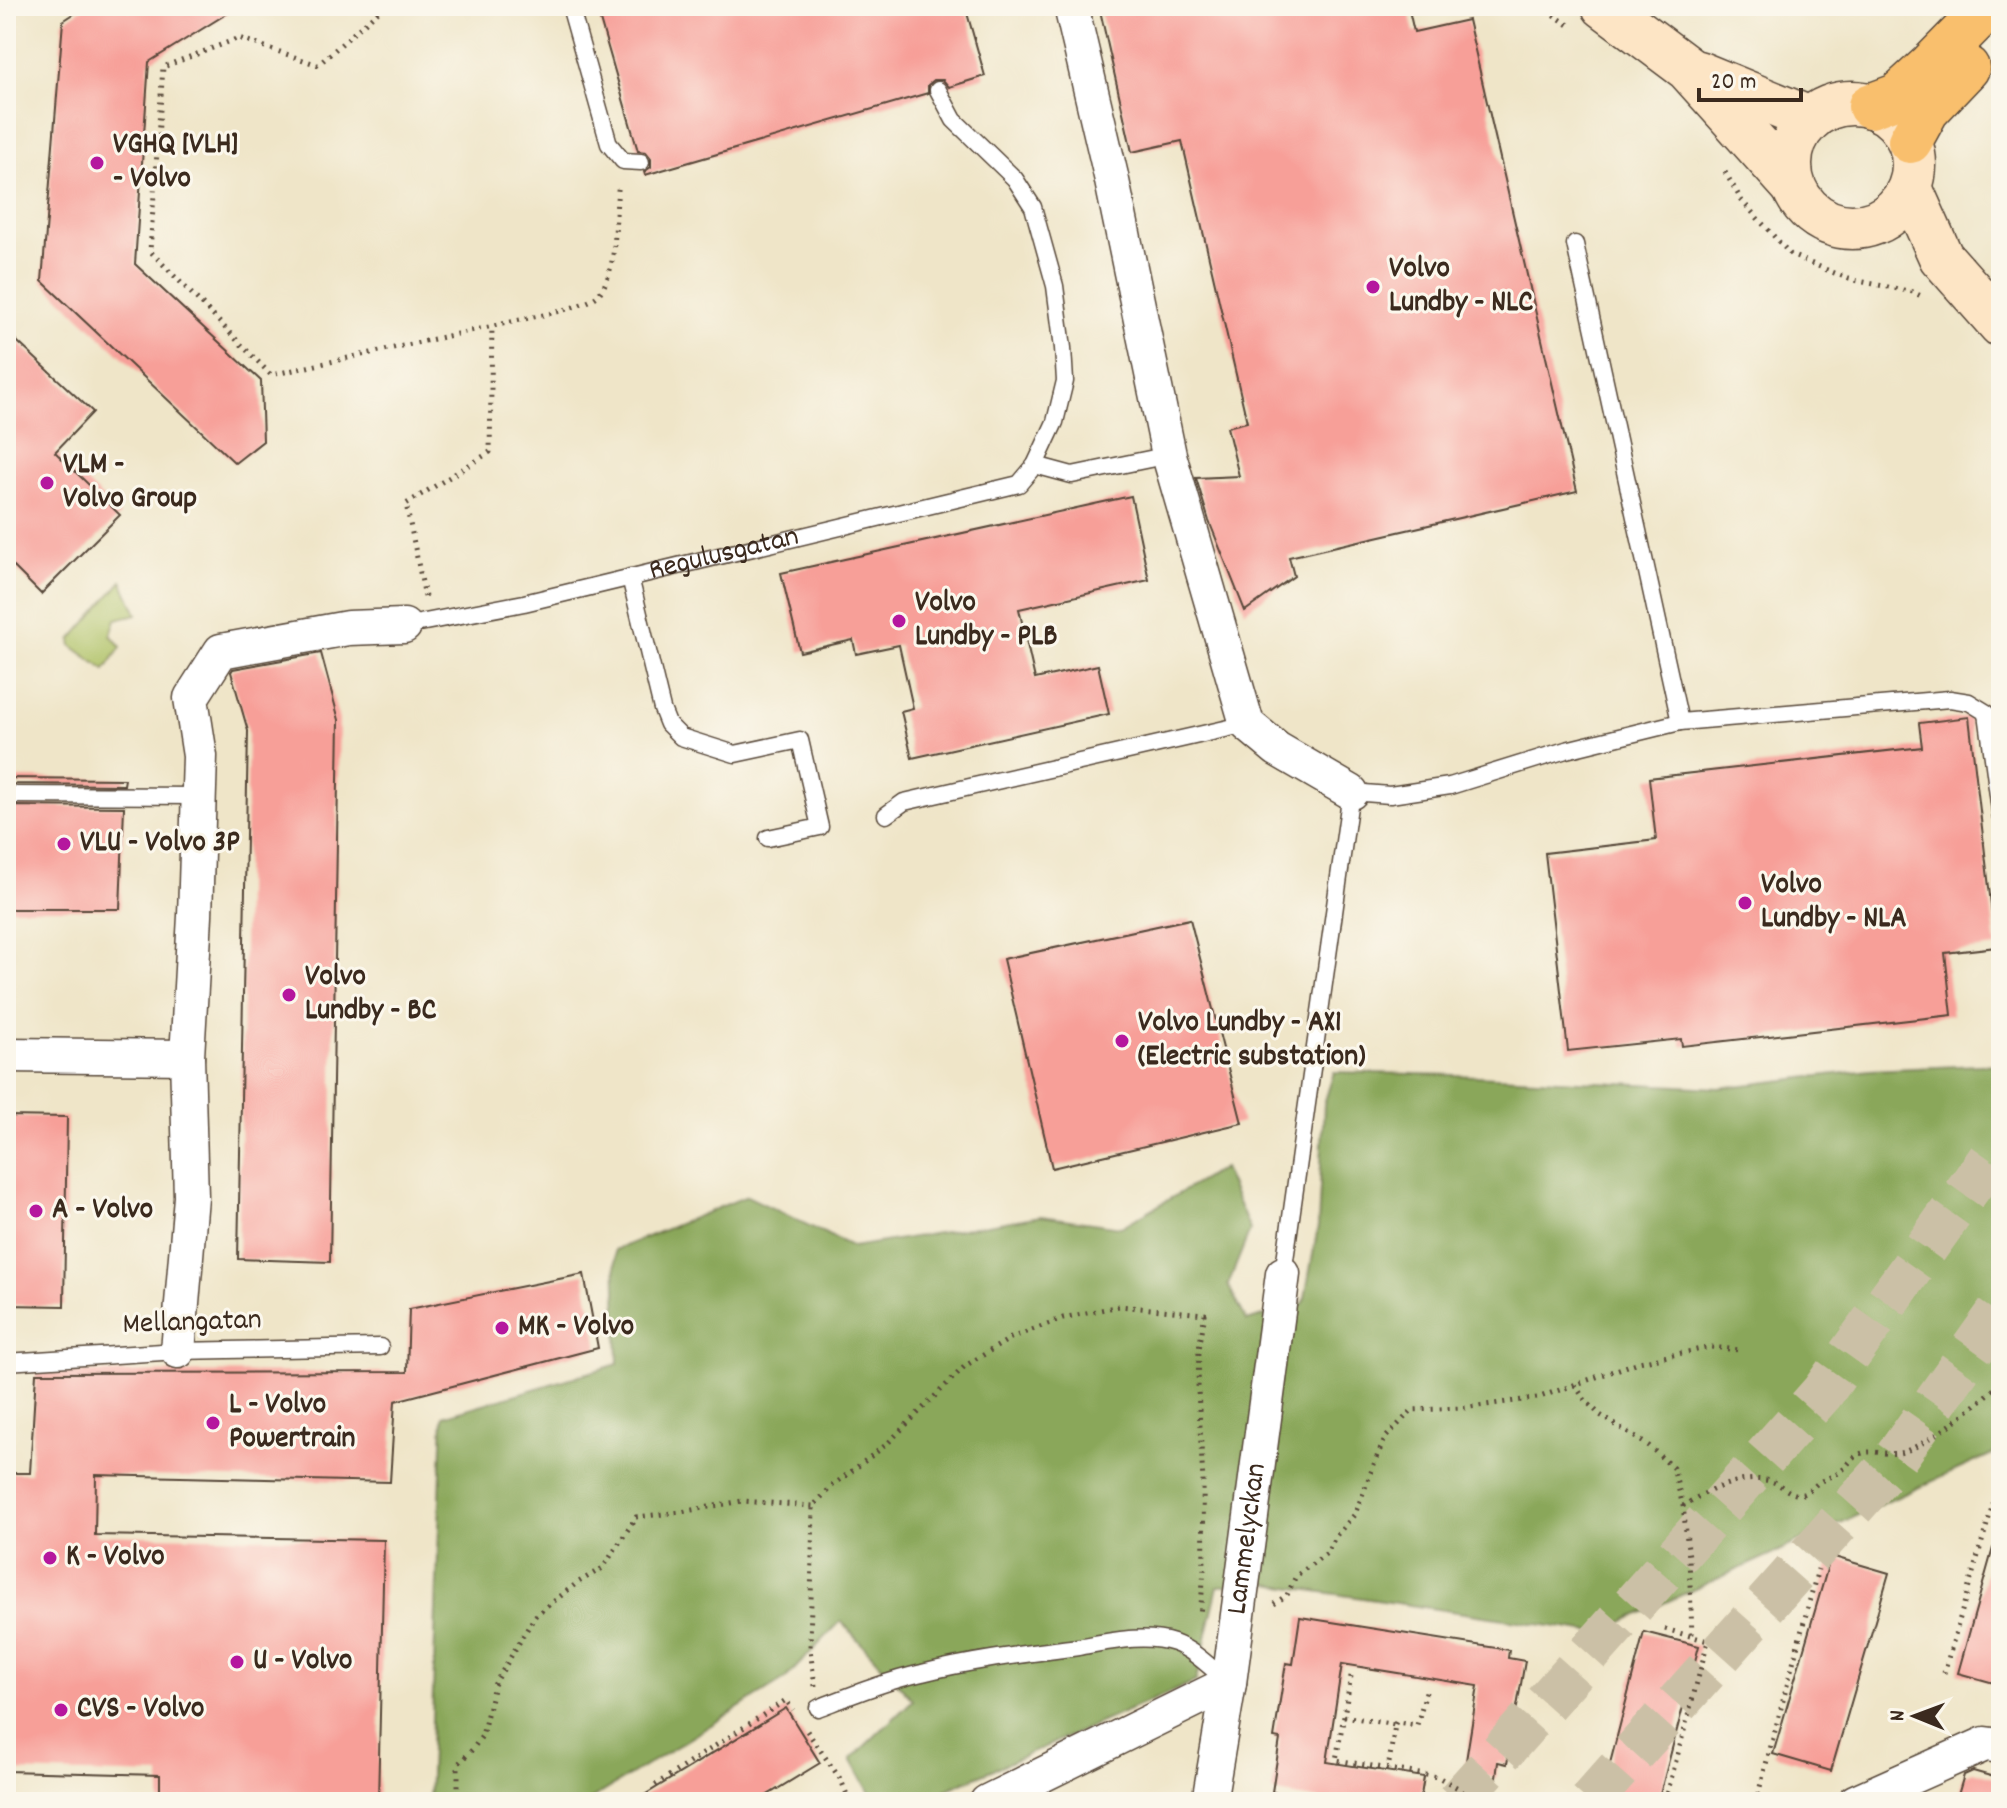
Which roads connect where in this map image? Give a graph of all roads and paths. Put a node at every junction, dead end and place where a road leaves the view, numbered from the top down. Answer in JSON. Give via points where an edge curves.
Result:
{"nodes":[{"id":1,"x":384,"y":6,"type":"edge"},
{"id":2,"x":570,"y":6,"type":"edge"},
{"id":3,"x":1071,"y":6,"type":"edge"},
{"id":4,"x":1604,"y":6,"type":"edge"},
{"id":5,"x":1989,"y":6,"type":"edge"},
{"id":6,"x":2001,"y":33,"type":"edge"},
{"id":7,"x":1688,"y":69,"type":"junction"},
{"id":8,"x":938,"y":90,"type":"dead end"},
{"id":9,"x":1870,"y":106,"type":"junction"},
{"id":10,"x":1810,"y":119,"type":"junction"},
{"id":11,"x":1910,"y":141,"type":"junction"},
{"id":12,"x":623,"y":161,"type":"junction"},
{"id":13,"x":641,"y":162,"type":"dead end"},
{"id":14,"x":1793,"y":186,"type":"junction"},
{"id":15,"x":1910,"y":188,"type":"junction"},
{"id":16,"x":1879,"y":222,"type":"junction"},
{"id":17,"x":1575,"y":244,"type":"dead end"},
{"id":18,"x":1941,"y":257,"type":"junction"},
{"id":19,"x":2001,"y":325,"type":"edge"},
{"id":20,"x":492,"y":326,"type":"junction"},
{"id":21,"x":1169,"y":455,"type":"junction"},
{"id":22,"x":1035,"y":465,"type":"junction"},
{"id":23,"x":630,"y":577,"type":"junction"},
{"id":24,"x":417,"y":624,"type":"junction"},
{"id":25,"x":1680,"y":722,"type":"junction"},
{"id":26,"x":1247,"y":724,"type":"junction"},
{"id":27,"x":1351,"y":792,"type":"junction"},
{"id":28,"x":6,"y":795,"type":"edge"},
{"id":29,"x":199,"y":796,"type":"junction"},
{"id":30,"x":886,"y":815,"type":"dead end"},
{"id":31,"x":2001,"y":818,"type":"edge"},
{"id":32,"x":768,"y":838,"type":"dead end"},
{"id":33,"x":6,"y":1055,"type":"edge"},
{"id":34,"x":187,"y":1057,"type":"junction"},
{"id":35,"x":1283,"y":1274,"type":"joint"},
{"id":36,"x":380,"y":1347,"type":"dead end"},
{"id":37,"x":1739,"y":1350,"type":"dead end"},
{"id":38,"x":178,"y":1351,"type":"junction"},
{"id":39,"x":6,"y":1362,"type":"edge"},
{"id":40,"x":2001,"y":1383,"type":"edge"},
{"id":41,"x":1575,"y":1385,"type":"junction"},
{"id":42,"x":1999,"y":1483,"type":"dead end"},
{"id":43,"x":813,"y":1506,"type":"junction"},
{"id":44,"x":1683,"y":1506,"type":"junction"},
{"id":45,"x":1818,"y":1569,"type":"dead end"},
{"id":46,"x":1239,"y":1610,"type":"junction"},
{"id":47,"x":1665,"y":1629,"type":"dead end"},
{"id":48,"x":1692,"y":1636,"type":"junction"},
{"id":49,"x":1197,"y":1657,"type":"junction"},
{"id":50,"x":1944,"y":1673,"type":"dead end"},
{"id":51,"x":1351,"y":1676,"type":"dead end"},
{"id":52,"x":1229,"y":1683,"type":"junction"},
{"id":53,"x":1427,"y":1688,"type":"dead end"},
{"id":54,"x":818,"y":1708,"type":"joint"},
{"id":55,"x":793,"y":1711,"type":"dead end"},
{"id":56,"x":1344,"y":1716,"type":"junction"},
{"id":57,"x":801,"y":1723,"type":"dead end"},
{"id":58,"x":1395,"y":1725,"type":"junction"},
{"id":59,"x":2001,"y":1746,"type":"edge"},
{"id":60,"x":1388,"y":1769,"type":"junction"},
{"id":61,"x":655,"y":1785,"type":"dead end"},
{"id":62,"x":1198,"y":1794,"type":"edge"},
{"id":63,"x":455,"y":1802,"type":"edge"},
{"id":64,"x":850,"y":1802,"type":"edge"},
{"id":65,"x":987,"y":1802,"type":"edge"},
{"id":66,"x":1152,"y":1802,"type":"edge"},
{"id":67,"x":1474,"y":1802,"type":"edge"},
{"id":68,"x":1665,"y":1802,"type":"edge"},
{"id":69,"x":1756,"y":1802,"type":"edge"},
{"id":70,"x":1855,"y":1802,"type":"edge"}],
"edges":[{"from":1,"to":20,"type":"path","via":[[318,65],[239,38],[163,67],[150,251],[271,375]]},
{"from":2,"to":12,"type":"lane","via":[[609,144]]},
{"from":3,"to":21,"type":"street"},
{"from":4,"to":7,"type":"street"},
{"from":5,"to":9,"type":"highway","via":[[1897,96]]},
{"from":6,"to":11,"type":"highway","via":[[1927,110]]},
{"from":7,"to":10,"type":"street"},
{"from":7,"to":14,"type":"street"},
{"from":8,"to":22,"type":"lane","name":"Regulusgatan","via":[[954,120],[1015,179],[1033,207],[1055,286],[1065,381],[1055,422]]},
{"from":9,"to":10,"type":"street","via":[[1849,103]]},
{"from":9,"to":11,"type":"street","via":[[1894,119]]},
{"from":10,"to":14,"type":"street","via":[[1792,150]]},
{"from":11,"to":15,"type":"street"},
{"from":12,"to":13,"type":"lane"},
{"from":12,"to":20,"type":"path","via":[[616,236],[607,278],[596,297],[561,311]]},
{"from":14,"to":16,"type":"street","via":[[1803,204],[1838,226],[1859,228]]},
{"from":15,"to":16,"type":"street","via":[[1903,202]]},
{"from":15,"to":18,"type":"street"},
{"from":16,"to":18,"type":"street"},
{"from":17,"to":25,"type":"lane"},
{"from":18,"to":19,"type":"street"},
{"from":20,"to":24,"type":"path","via":[[490,452],[406,504]]},
{"from":21,"to":22,"type":"lane","via":[[1072,475]]},
{"from":21,"to":26,"type":"street"},
{"from":22,"to":23,"type":"lane","name":"Regulusgatan","via":[[1019,484]]},
{"from":23,"to":24,"type":"lane","name":"Regulusgatan"},
{"from":23,"to":32,"type":"lane","via":[[662,709],[681,737],[735,754],[800,740],[820,827]]},
{"from":24,"to":29,"type":"street","via":[[348,628],[221,651],[191,698],[200,756]]},
{"from":25,"to":27,"type":"lane","via":[[1450,786],[1390,795]]},
{"from":25,"to":31,"type":"lane","via":[[1950,699],[1969,702],[1987,713]]},
{"from":26,"to":27,"type":"street","via":[[1277,749]]},
{"from":26,"to":30,"type":"lane","via":[[904,802]]},
{"from":27,"to":35,"type":"lane"},
{"from":28,"to":29,"type":"lane"},
{"from":29,"to":34,"type":"street"},
{"from":33,"to":34,"type":"street"},
{"from":34,"to":38,"type":"street","via":[[191,1197]]},
{"from":35,"to":46,"type":"street","name":"Lammelyckan"},
{"from":36,"to":38,"type":"lane","name":"Mellangatan"},
{"from":37,"to":41,"type":"path","via":[[1711,1347],[1639,1362]]},
{"from":38,"to":39,"type":"lane","name":"Mellangatan"},
{"from":40,"to":44,"type":"path","via":[[1927,1439],[1890,1455],[1861,1453],[1802,1494],[1773,1481],[1738,1482]]},
{"from":41,"to":44,"type":"path","via":[[1600,1415],[1673,1468]]},
{"from":41,"to":46,"type":"path","via":[[1537,1398],[1412,1410],[1386,1437],[1355,1514],[1327,1553],[1296,1576],[1287,1595],[1268,1609]]},
{"from":42,"to":50,"type":"path"},
{"from":43,"to":49,"type":"path","via":[[896,1435],[965,1366],[1011,1338],[1063,1318],[1119,1306],[1205,1314],[1198,1389],[1204,1570]]},
{"from":43,"to":54,"type":"path","via":[[810,1649]]},
{"from":43,"to":63,"type":"path","via":[[742,1501],[636,1517],[603,1568],[535,1616],[494,1685],[482,1736],[458,1764]]},
{"from":44,"to":48,"type":"path"},
{"from":45,"to":69,"type":"path"},
{"from":46,"to":52,"type":"street","name":"Lammelyckan"},
{"from":47,"to":48,"type":"path"},
{"from":48,"to":68,"type":"path","via":[[1708,1641]]},
{"from":49,"to":52,"type":"lane"},
{"from":49,"to":54,"type":"lane","via":[[1177,1644],[1153,1638],[1117,1641],[919,1673]]},
{"from":51,"to":56,"type":"path"},
{"from":52,"to":62,"type":"street","name":"Lammelyckan"},
{"from":52,"to":65,"type":"street"},
{"from":53,"to":58,"type":"path","via":[[1417,1725]]},
{"from":55,"to":61,"type":"path","via":[[786,1700]]},
{"from":56,"to":58,"type":"path"},
{"from":56,"to":60,"type":"path","via":[[1336,1760]]},
{"from":57,"to":64,"type":"path"},
{"from":58,"to":60,"type":"path"},
{"from":59,"to":70,"type":"street","via":[[1985,1744]]},
{"from":60,"to":67,"type":"path","via":[[1438,1777]]},
{"from":62,"to":66,"type":"path"}]}
